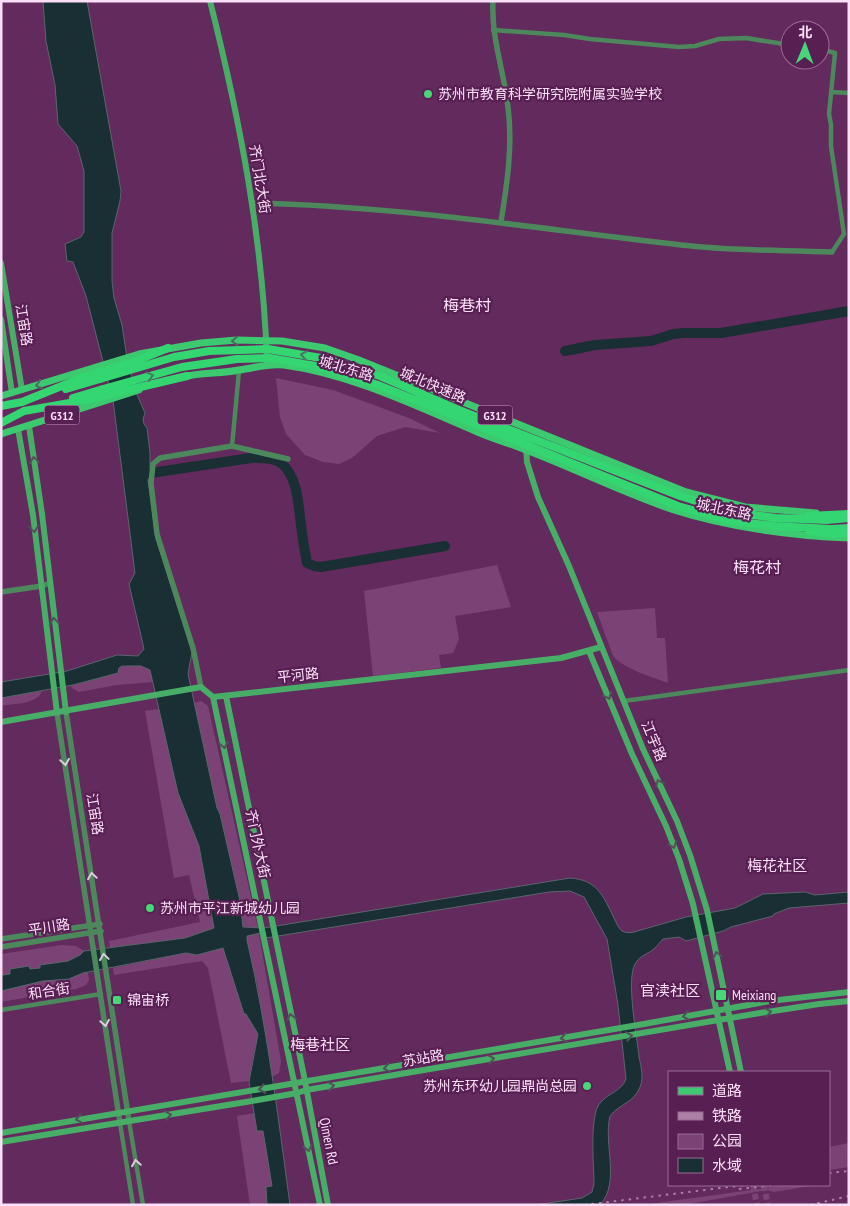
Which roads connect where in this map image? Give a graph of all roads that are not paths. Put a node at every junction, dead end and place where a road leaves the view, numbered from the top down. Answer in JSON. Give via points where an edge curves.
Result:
{"nodes":[{"id":1,"x":210,"y":1,"type":"edge"},
{"id":2,"x":493,"y":1,"type":"edge"},
{"id":3,"x":493,"y":30,"type":"junction"},
{"id":4,"x":780,"y":43,"type":"edge"},
{"id":5,"x":830,"y":53,"type":"edge"},
{"id":6,"x":832,"y":92,"type":"junction"},
{"id":7,"x":849,"y":93,"type":"edge"},
{"id":8,"x":252,"y":203,"type":"junction"},
{"id":9,"x":501,"y":222,"type":"junction"},
{"id":10,"x":832,"y":252,"type":"joint"},
{"id":11,"x":1,"y":263,"type":"edge"},
{"id":12,"x":8,"y":308,"type":"junction"},
{"id":13,"x":1,"y":311,"type":"edge"},
{"id":14,"x":1,"y":319,"type":"edge"},
{"id":15,"x":266,"y":340,"type":"junction"},
{"id":16,"x":168,"y":348,"type":"junction"},
{"id":17,"x":267,"y":364,"type":"junction"},
{"id":18,"x":239,"y":371,"type":"junction"},
{"id":19,"x":187,"y":376,"type":"junction"},
{"id":20,"x":22,"y":390,"type":"junction"},
{"id":21,"x":12,"y":393,"type":"junction"},
{"id":22,"x":1,"y":396,"type":"edge"},
{"id":23,"x":22,"y":402,"type":"junction"},
{"id":24,"x":1,"y":407,"type":"edge"},
{"id":25,"x":24,"y":411,"type":"junction"},
{"id":26,"x":1,"y":421,"type":"edge"},
{"id":27,"x":29,"y":426,"type":"junction"},
{"id":28,"x":523,"y":427,"type":"junction"},
{"id":29,"x":18,"y":429,"type":"junction"},
{"id":30,"x":1,"y":434,"type":"edge"},
{"id":31,"x":232,"y":446,"type":"junction"},
{"id":32,"x":527,"y":450,"type":"junction"},
{"id":33,"x":288,"y":459,"type":"dead end"},
{"id":34,"x":849,"y":513,"type":"edge"},
{"id":35,"x":849,"y":518,"type":"edge"},
{"id":36,"x":776,"y":522,"type":"junction"},
{"id":37,"x":849,"y":528,"type":"edge"},
{"id":38,"x":849,"y":533,"type":"edge"},
{"id":39,"x":849,"y":538,"type":"edge"},
{"id":40,"x":50,"y":583,"type":"junction"},
{"id":41,"x":42,"y":586,"type":"junction"},
{"id":42,"x":1,"y":592,"type":"edge"},
{"id":43,"x":601,"y":647,"type":"junction"},
{"id":44,"x":589,"y":651,"type":"junction"},
{"id":45,"x":849,"y":670,"type":"edge"},
{"id":46,"x":201,"y":687,"type":"junction"},
{"id":47,"x":226,"y":696,"type":"junction"},
{"id":48,"x":213,"y":697,"type":"junction"},
{"id":49,"x":624,"y":701,"type":"junction"},
{"id":50,"x":66,"y":712,"type":"junction"},
{"id":51,"x":57,"y":713,"type":"junction"},
{"id":52,"x":1,"y":722,"type":"edge"},
{"id":53,"x":100,"y":924,"type":"junction"},
{"id":54,"x":90,"y":925,"type":"junction"},
{"id":55,"x":101,"y":931,"type":"junction"},
{"id":56,"x":92,"y":933,"type":"junction"},
{"id":57,"x":1,"y":940,"type":"edge"},
{"id":58,"x":1,"y":947,"type":"edge"},
{"id":59,"x":849,"y":992,"type":"edge"},
{"id":60,"x":101,"y":994,"type":"junction"},
{"id":61,"x":849,"y":1002,"type":"edge"},
{"id":62,"x":728,"y":1008,"type":"junction"},
{"id":63,"x":1,"y":1010,"type":"edge"},
{"id":64,"x":718,"y":1010,"type":"junction"},
{"id":65,"x":730,"y":1018,"type":"junction"},
{"id":66,"x":720,"y":1020,"type":"junction"},
{"id":67,"x":730,"y":1071,"type":"edge"},
{"id":68,"x":741,"y":1071,"type":"edge"},
{"id":69,"x":305,"y":1082,"type":"junction"},
{"id":70,"x":295,"y":1083,"type":"junction"},
{"id":71,"x":306,"y":1090,"type":"junction"},
{"id":72,"x":297,"y":1093,"type":"junction"},
{"id":73,"x":128,"y":1112,"type":"junction"},
{"id":74,"x":119,"y":1113,"type":"junction"},
{"id":75,"x":129,"y":1121,"type":"junction"},
{"id":76,"x":120,"y":1122,"type":"junction"},
{"id":77,"x":1,"y":1133,"type":"edge"},
{"id":78,"x":1,"y":1142,"type":"edge"},
{"id":79,"x":133,"y":1205,"type":"edge"},
{"id":80,"x":143,"y":1205,"type":"edge"},
{"id":81,"x":320,"y":1205,"type":"edge"},
{"id":82,"x":328,"y":1205,"type":"edge"}],
"edges":[{"from":1,"to":8,"type":"main road","name":"齐门北大街","via":[[230,84]]},
{"from":2,"to":3,"type":"street"},
{"from":3,"to":4,"type":"street","via":[[679,46],[746,38]]},
{"from":3,"to":9,"type":"street","via":[[508,107],[510,136]]},
{"from":5,"to":6,"type":"street","via":[[835,54]]},
{"from":6,"to":7,"type":"street"},
{"from":6,"to":10,"type":"street","via":[[829,114],[831,146],[844,234]]},
{"from":8,"to":9,"type":"street","via":[[414,212]]},
{"from":8,"to":15,"type":"main road","name":"齐门北大街"},
{"from":9,"to":10,"type":"street","via":[[694,246]]},
{"from":11,"to":12,"type":"main road","name":"江宙路"},
{"from":12,"to":13,"type":"street"},
{"from":12,"to":20,"type":"main road","name":"江宙路"},
{"from":14,"to":21,"type":"main road","name":"江宙路"},
{"from":15,"to":16,"type":"main road","name":"城北东路","number":"G312","one_way":true},
{"from":15,"to":17,"type":"main road","name":"齐门北大街"},
{"from":15,"to":28,"type":"main road","name":"城北东路","number":"G312","via":[[325,348]]},
{"from":16,"to":20,"type":"main road","name":"城北东路","number":"G312","one_way":true},
{"from":16,"to":23,"type":"highway"},
{"from":17,"to":18,"type":"main road","name":"城北东路","number":"G312"},
{"from":17,"to":32,"type":"main road","name":"城北东路","number":"G312","via":[[331,375],[388,394],[485,436]]},
{"from":18,"to":19,"type":"main road","name":"城北东路","number":"G312"},
{"from":18,"to":31,"type":"street"},
{"from":19,"to":25,"type":"highway"},
{"from":19,"to":27,"type":"main road","name":"城北东路","number":"G312"},
{"from":20,"to":21,"type":"main road","name":"城北东路","number":"G312"},
{"from":21,"to":22,"type":"main road","name":"城北东路","number":"G312"},
{"from":23,"to":24,"type":"highway","name":"城北快速路"},
{"from":36,"to":23,"type":"highway","name":"城北快速路","one_way":true,"bridge":true,"via":[[680,496],[380,376],[327,359],[268,349],[209,351],[174,357]]},
{"from":25,"to":26,"type":"highway","name":"城北快速路"},
{"from":25,"to":36,"type":"highway","name":"城北快速路","one_way":true,"bridge":true,"via":[[182,367],[270,358],[327,368],[378,385],[678,506],[731,521]]},
{"from":27,"to":29,"type":"main road","name":"城北东路","number":"G312"},
{"from":40,"to":27,"type":"main road","name":"江宙路","one_way":true},
{"from":28,"to":32,"type":"main road","name":"江宇路"},
{"from":28,"to":34,"type":"main road","name":"城北东路","number":"G312","via":[[686,492],[745,507]]},
{"from":29,"to":30,"type":"main road","name":"城北东路","number":"G312"},
{"from":29,"to":41,"type":"main road","name":"江宙路","one_way":true},
{"from":31,"to":33,"type":"street"},
{"from":31,"to":46,"type":"street","via":[[160,458],[152,464],[157,534],[193,648]]},
{"from":32,"to":39,"type":"main road","name":"城北东路","number":"G312","via":[[623,491],[706,519],[821,537]]},
{"from":32,"to":43,"type":"main road","name":"江宇路","via":[[527,462],[538,497]]},
{"from":34,"to":36,"type":"highway","bridge":true},
{"from":35,"to":36,"type":"highway","name":"城北快速路","bridge":true},
{"from":36,"to":37,"type":"highway","name":"城北快速路","bridge":true},
{"from":36,"to":38,"type":"highway","bridge":true,"via":[[831,534]]},
{"from":40,"to":41,"type":"street"},
{"from":50,"to":40,"type":"main road","name":"江宙路","one_way":true},
{"from":41,"to":42,"type":"street"},
{"from":41,"to":51,"type":"main road","name":"江宙路"},
{"from":43,"to":44,"type":"main road","name":"平河路"},
{"from":43,"to":49,"type":"main road","name":"江宇路"},
{"from":44,"to":47,"type":"main road","name":"平河路","via":[[561,658]]},
{"from":44,"to":64,"type":"main road","name":"江宇路","one_way":true,"via":[[682,868]]},
{"from":45,"to":49,"type":"street"},
{"from":46,"to":48,"type":"main road"},
{"from":46,"to":50,"type":"main road"},
{"from":47,"to":48,"type":"main road","name":"平河路"},
{"from":69,"to":47,"type":"main road","name":"齐门外大街","one_way":true},
{"from":48,"to":70,"type":"main road","name":"齐门外大街","one_way":true},
{"from":62,"to":49,"type":"main road","name":"江宇路","one_way":true,"via":[[707,910],[683,836]]},
{"from":50,"to":51,"type":"main road"},
{"from":53,"to":50,"type":"street","name":"江宙路","one_way":true},
{"from":51,"to":52,"type":"main road"},
{"from":51,"to":54,"type":"street","name":"江宙路","one_way":true},
{"from":53,"to":54,"type":"street","name":"平川路"},
{"from":53,"to":55,"type":"street","name":"江宙路"},
{"from":54,"to":56,"type":"street","name":"江宙路"},
{"from":54,"to":57,"type":"street","name":"平川路"},
{"from":55,"to":56,"type":"street","name":"平川路"},
{"from":73,"to":55,"type":"street","name":"江宙路","one_way":true},
{"from":56,"to":58,"type":"street","name":"平川路"},
{"from":56,"to":60,"type":"street","name":"江宙路"},
{"from":59,"to":62,"type":"main road","name":"苏站路"},
{"from":60,"to":63,"type":"street","name":"和合街"},
{"from":60,"to":74,"type":"street","name":"江宙路","one_way":true},
{"from":65,"to":61,"type":"main road","name":"苏站路","one_way":true},
{"from":62,"to":64,"type":"main road","name":"苏站路"},
{"from":62,"to":65,"type":"main road","name":"江宇路"},
{"from":64,"to":66,"type":"main road","name":"江宇路"},
{"from":64,"to":69,"type":"main road","name":"苏站路","one_way":true},
{"from":65,"to":66,"type":"main road","name":"苏站路"},
{"from":65,"to":68,"type":"main road","name":"江宇路"},
{"from":66,"to":67,"type":"main road","name":"江宇路"},
{"from":71,"to":66,"type":"main road","name":"苏站路","one_way":true},
{"from":69,"to":70,"type":"main road","name":"苏站路"},
{"from":69,"to":71,"type":"main road","name":"Qimen Rd"},
{"from":70,"to":72,"type":"main road","name":"Qimen Rd"},
{"from":70,"to":73,"type":"main road","name":"苏站路","one_way":true},
{"from":71,"to":72,"type":"main road","name":"苏站路"},
{"from":71,"to":82,"type":"main road","name":"Qimen Rd"},
{"from":75,"to":72,"type":"main road","name":"苏站路","one_way":true},
{"from":72,"to":81,"type":"main road","name":"Qimen Rd","one_way":true},
{"from":73,"to":74,"type":"main road","name":"苏站路"},
{"from":73,"to":75,"type":"street","name":"江宙路"},
{"from":74,"to":76,"type":"street","name":"江宙路"},
{"from":74,"to":77,"type":"main road","name":"苏站路","one_way":true},
{"from":75,"to":76,"type":"main road","name":"苏站路"},
{"from":80,"to":75,"type":"street","name":"江宙路","one_way":true},
{"from":76,"to":78,"type":"main road","name":"苏站路"},
{"from":76,"to":79,"type":"street","name":"江宙路"}]}
